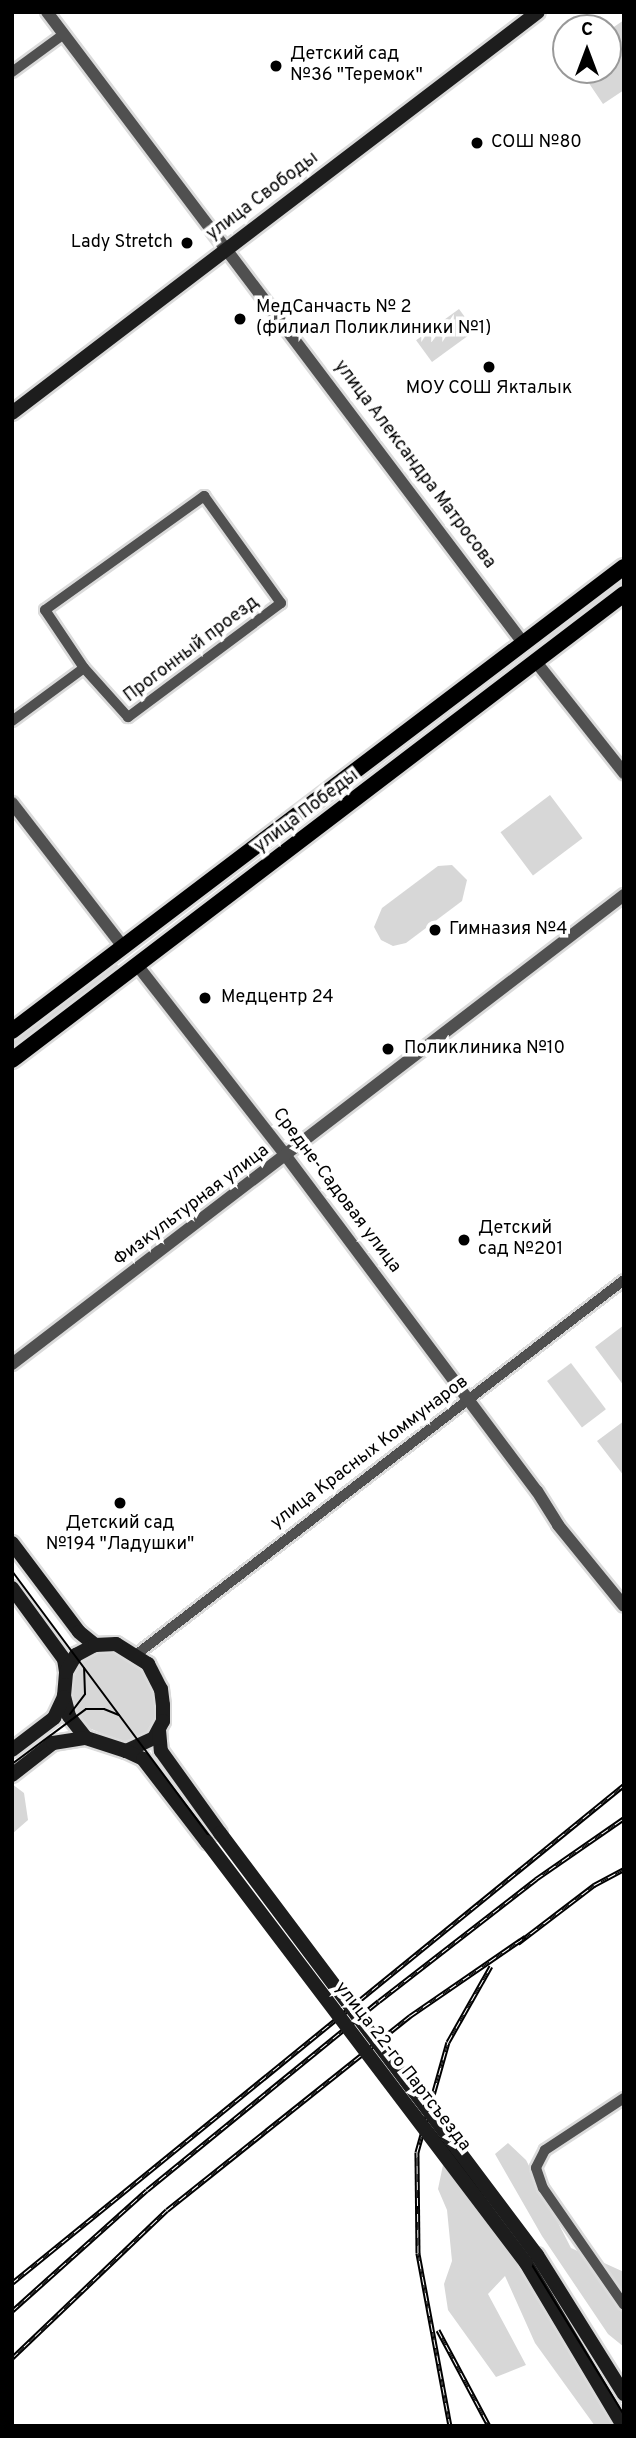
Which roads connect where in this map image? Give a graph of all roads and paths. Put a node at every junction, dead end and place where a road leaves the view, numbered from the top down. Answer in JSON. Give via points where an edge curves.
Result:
{"nodes":[{"id":1,"x":47,"y":12,"type":"edge"},
{"id":2,"x":538,"y":12,"type":"edge"},
{"id":3,"x":64,"y":34,"type":"junction"},
{"id":4,"x":12,"y":72,"type":"edge"},
{"id":5,"x":225,"y":250,"type":"junction"},
{"id":6,"x":12,"y":413,"type":"edge"},
{"id":7,"x":624,"y":566,"type":"edge"},
{"id":8,"x":624,"y":594,"type":"edge"},
{"id":9,"x":524,"y":644,"type":"junction"},
{"id":10,"x":536,"y":662,"type":"junction"},
{"id":11,"x":84,"y":668,"type":"junction"},
{"id":12,"x":12,"y":721,"type":"edge"},
{"id":13,"x":624,"y":773,"type":"edge"},
{"id":14,"x":12,"y":803,"type":"edge"},
{"id":15,"x":624,"y":895,"type":"edge"},
{"id":16,"x":124,"y":948,"type":"junction"},
{"id":17,"x":137,"y":965,"type":"junction"},
{"id":18,"x":12,"y":1031,"type":"edge"},
{"id":19,"x":12,"y":1060,"type":"edge"},
{"id":20,"x":286,"y":1156,"type":"junction"},
{"id":21,"x":624,"y":1280,"type":"edge"},
{"id":22,"x":12,"y":1364,"type":"edge"},
{"id":23,"x":466,"y":1400,"type":"junction"},
{"id":24,"x":12,"y":1543,"type":"edge"},
{"id":25,"x":12,"y":1588,"type":"edge"},
{"id":26,"x":624,"y":1606,"type":"edge"},
{"id":27,"x":94,"y":1645,"type":"junction"},
{"id":28,"x":137,"y":1654,"type":"junction"},
{"id":29,"x":66,"y":1672,"type":"junction"},
{"id":30,"x":65,"y":1696,"type":"junction"},
{"id":31,"x":159,"y":1730,"type":"junction"},
{"id":32,"x":86,"y":1738,"type":"junction"},
{"id":33,"x":12,"y":1750,"type":"edge"},
{"id":34,"x":126,"y":1751,"type":"junction"},
{"id":35,"x":12,"y":1775,"type":"edge"},
{"id":36,"x":214,"y":1837,"type":"junction"},
{"id":37,"x":624,"y":2098,"type":"edge"},
{"id":38,"x":531,"y":2259,"type":"junction"},
{"id":39,"x":624,"y":2305,"type":"edge"},
{"id":40,"x":624,"y":2394,"type":"edge"},
{"id":41,"x":623,"y":2426,"type":"edge"}],
"edges":[{"from":1,"to":3,"type":"street","name":"улица Александра Матросова"},
{"from":2,"to":5,"type":"main road","name":"улица Свободы"},
{"from":3,"to":4,"type":"street"},
{"from":3,"to":5,"type":"street","name":"улица Александра Матросова"},
{"from":5,"to":6,"type":"main road","name":"улица Свободы"},
{"from":5,"to":9,"type":"street","name":"улица Александра Матросова"},
{"from":7,"to":9,"type":"main road","name":"улица Победы"},
{"from":8,"to":10,"type":"main road","name":"улица Победы"},
{"from":9,"to":10,"type":"main road","name":"улица Александра Матросова"},
{"from":9,"to":16,"type":"main road","name":"улица Победы"},
{"from":10,"to":13,"type":"street","name":"улица Александра Матросова"},
{"from":10,"to":17,"type":"main road","name":"улица Победы"},
{"from":11,"to":11,"type":"street","name":"Прогонный проезд","via":[[45,610],[204,496],[281,603],[128,718]]},
{"from":11,"to":12,"type":"street"},
{"from":14,"to":16,"type":"street","name":"Средне-Садовая улица"},
{"from":15,"to":20,"type":"street","name":"Физкультурная улица"},
{"from":16,"to":17,"type":"main road","name":"Средне-Садовая улица"},
{"from":16,"to":18,"type":"main road","name":"улица Победы"},
{"from":17,"to":19,"type":"main road","name":"улица Победы"},
{"from":17,"to":20,"type":"street","name":"Средне-Садовая улица"},
{"from":20,"to":22,"type":"street","name":"Физкультурная улица"},
{"from":20,"to":23,"type":"street","name":"Средне-Садовая улица"},
{"from":21,"to":23,"type":"street","name":"улица Красных Коммунаров"},
{"from":23,"to":26,"type":"street","name":"Средне-Садовая улица"},
{"from":23,"to":28,"type":"street","name":"улица Красных Коммунаров"},
{"from":24,"to":27,"type":"main road","via":[[79,1632]]},
{"from":25,"to":29,"type":"main road","via":[[60,1653]]},
{"from":27,"to":28,"type":"main road","via":[[116,1644]]},
{"from":27,"to":29,"type":"main road","via":[[76,1655]]},
{"from":28,"to":31,"type":"main road","via":[[155,1673],[161,1689]]},
{"from":29,"to":30,"type":"main road"},
{"from":30,"to":32,"type":"main road","via":[[69,1716]]},
{"from":30,"to":33,"type":"main road","via":[[54,1718]]},
{"from":31,"to":34,"type":"main road","via":[[147,1744]]},
{"from":31,"to":36,"type":"main road","name":"улица 22-го Партсъезда","via":[[161,1751]]},
{"from":32,"to":34,"type":"main road"},
{"from":32,"to":35,"type":"main road","via":[[53,1743]]},
{"from":34,"to":36,"type":"main road","name":"улица 22-го Партсъезда","via":[[143,1759]]},
{"from":36,"to":38,"type":"main road","name":"улица 22-го Партсъезда","bridge":true},
{"from":37,"to":39,"type":"street","via":[[545,2150],[536,2168],[542,2188]]},
{"from":38,"to":40,"type":"main road","name":"улица 22-го Партсъезда"},
{"from":38,"to":41,"type":"main road","name":"улица 22-го Партсъезда"}]}
